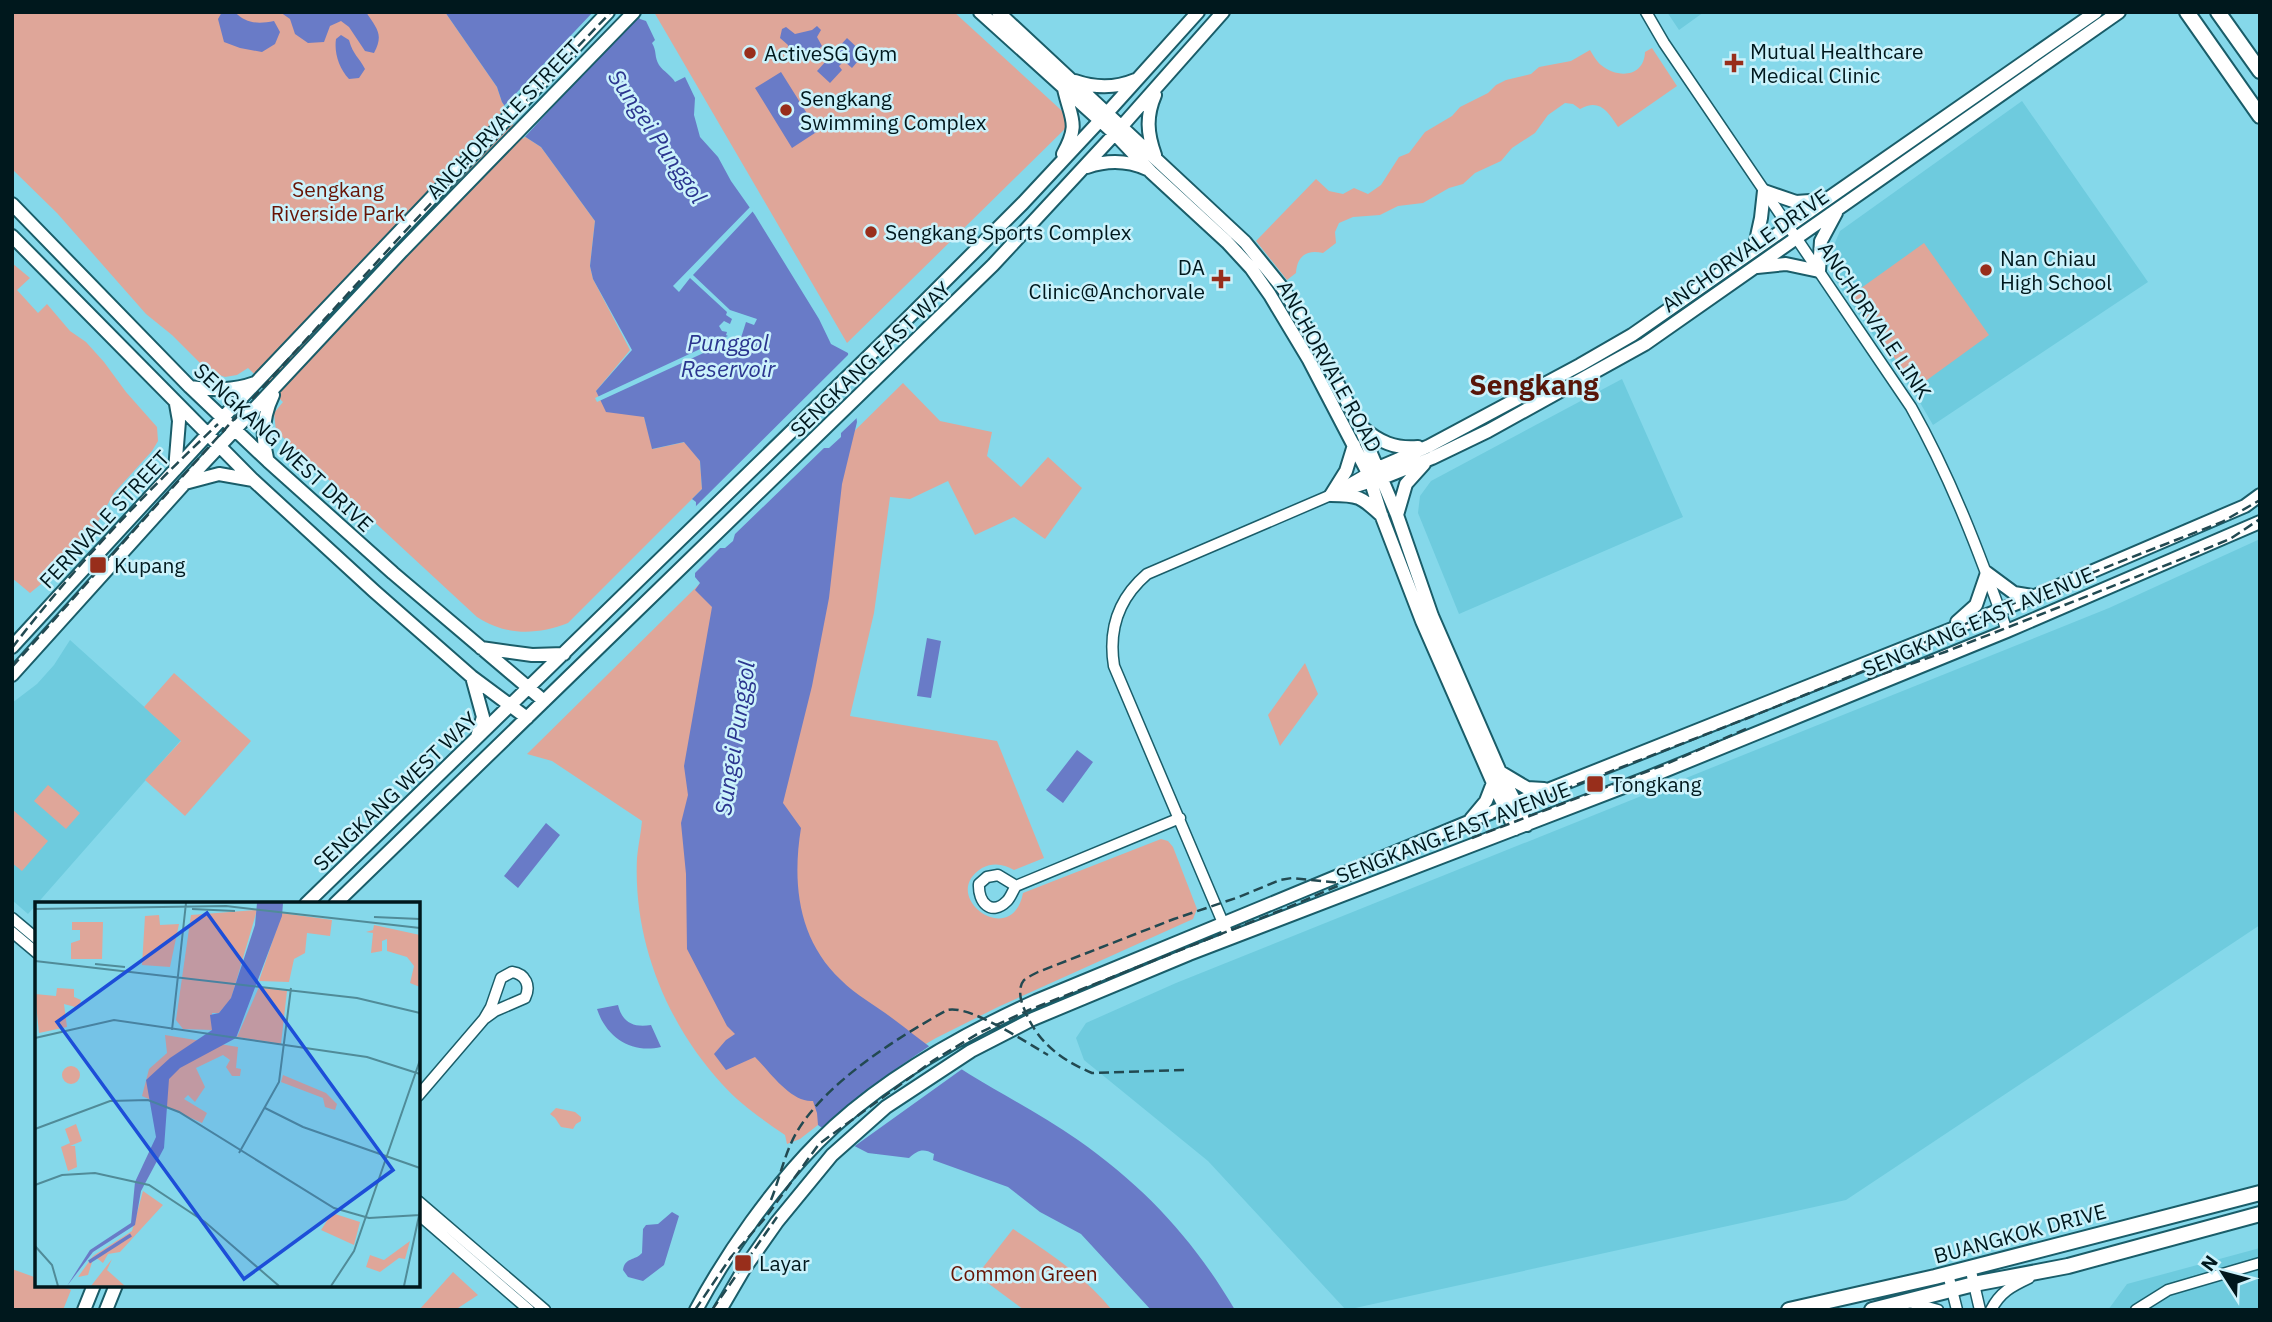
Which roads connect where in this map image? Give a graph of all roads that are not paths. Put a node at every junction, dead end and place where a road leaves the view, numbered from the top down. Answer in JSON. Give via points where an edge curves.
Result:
{"nodes":[{"id":1,"x":608,"y":12,"type":"edge"},
{"id":2,"x":634,"y":12,"type":"edge"},
{"id":3,"x":980,"y":12,"type":"edge"},
{"id":4,"x":998,"y":12,"type":"edge"},
{"id":5,"x":1198,"y":12,"type":"edge"},
{"id":6,"x":1223,"y":12,"type":"edge"},
{"id":7,"x":2095,"y":12,"type":"edge"},
{"id":8,"x":2119,"y":12,"type":"edge"},
{"id":9,"x":2218,"y":12,"type":"edge"},
{"id":10,"x":1644,"y":14,"type":"edge"},
{"id":11,"x":2185,"y":14,"type":"edge"},
{"id":12,"x":2260,"y":71,"type":"edge"},
{"id":13,"x":1138,"y":79,"type":"junction"},
{"id":14,"x":1068,"y":84,"type":"junction"},
{"id":15,"x":1159,"y":85,"type":"junction"},
{"id":16,"x":2260,"y":116,"type":"edge"},
{"id":17,"x":1103,"y":117,"type":"junction"},
{"id":18,"x":1118,"y":130,"type":"junction"},
{"id":19,"x":1156,"y":158,"type":"junction"},
{"id":20,"x":1057,"y":166,"type":"junction"},
{"id":21,"x":1083,"y":168,"type":"junction"},
{"id":22,"x":1151,"y":172,"type":"junction"},
{"id":23,"x":1764,"y":191,"type":"junction"},
{"id":24,"x":1834,"y":203,"type":"junction"},
{"id":25,"x":12,"y":204,"type":"edge"},
{"id":26,"x":1793,"y":232,"type":"junction"},
{"id":27,"x":12,"y":236,"type":"edge"},
{"id":28,"x":1754,"y":250,"type":"junction"},
{"id":29,"x":1754,"y":267,"type":"junction"},
{"id":30,"x":1819,"y":271,"type":"junction"},
{"id":31,"x":281,"y":379,"type":"junction"},
{"id":32,"x":255,"y":383,"type":"junction"},
{"id":33,"x":190,"y":387,"type":"junction"},
{"id":34,"x":244,"y":395,"type":"junction"},
{"id":35,"x":176,"y":404,"type":"junction"},
{"id":36,"x":256,"y":407,"type":"junction"},
{"id":37,"x":223,"y":418,"type":"junction"},
{"id":38,"x":1359,"y":425,"type":"junction"},
{"id":39,"x":236,"y":429,"type":"junction"},
{"id":40,"x":208,"y":435,"type":"junction"},
{"id":41,"x":1354,"y":445,"type":"junction"},
{"id":42,"x":220,"y":446,"type":"junction"},
{"id":43,"x":1430,"y":452,"type":"junction"},
{"id":44,"x":268,"y":461,"type":"junction"},
{"id":45,"x":175,"y":471,"type":"junction"},
{"id":46,"x":1375,"y":475,"type":"junction"},
{"id":47,"x":253,"y":480,"type":"junction"},
{"id":48,"x":184,"y":483,"type":"junction"},
{"id":49,"x":1331,"y":495,"type":"junction"},
{"id":50,"x":2260,"y":495,"type":"edge"},
{"id":51,"x":1397,"y":515,"type":"junction"},
{"id":52,"x":1382,"y":517,"type":"junction"},
{"id":53,"x":2260,"y":522,"type":"edge"},
{"id":54,"x":1987,"y":573,"type":"junction"},
{"id":55,"x":2035,"y":596,"type":"junction"},
{"id":56,"x":2000,"y":609,"type":"junction"},
{"id":57,"x":1945,"y":631,"type":"junction"},
{"id":58,"x":2007,"y":631,"type":"junction"},
{"id":59,"x":12,"y":647,"type":"edge"},
{"id":60,"x":481,"y":648,"type":"junction"},
{"id":61,"x":568,"y":651,"type":"junction"},
{"id":62,"x":12,"y":675,"type":"edge"},
{"id":63,"x":472,"y":677,"type":"junction"},
{"id":64,"x":529,"y":688,"type":"junction"},
{"id":65,"x":544,"y":701,"type":"junction"},
{"id":66,"x":511,"y":705,"type":"junction"},
{"id":67,"x":527,"y":718,"type":"junction"},
{"id":68,"x":477,"y":737,"type":"junction"},
{"id":69,"x":1496,"y":778,"type":"junction"},
{"id":70,"x":1552,"y":788,"type":"junction"},
{"id":71,"x":1510,"y":805,"type":"junction"},
{"id":72,"x":1180,"y":818,"type":"junction"},
{"id":73,"x":1469,"y":821,"type":"junction"},
{"id":74,"x":1521,"y":827,"type":"junction"},
{"id":75,"x":1016,"y":886,"type":"dead end"},
{"id":76,"x":308,"y":902,"type":"edge"},
{"id":77,"x":337,"y":902,"type":"edge"},
{"id":78,"x":12,"y":918,"type":"edge"},
{"id":79,"x":1223,"y":923,"type":"junction"},
{"id":80,"x":12,"y":932,"type":"edge"},
{"id":81,"x":35,"y":937,"type":"edge"},
{"id":82,"x":1229,"y":937,"type":"junction"},
{"id":83,"x":35,"y":951,"type":"edge"},
{"id":84,"x":484,"y":1019,"type":"junction"},
{"id":85,"x":420,"y":1094,"type":"edge"},
{"id":86,"x":2260,"y":1193,"type":"edge"},
{"id":87,"x":420,"y":1203,"type":"edge"},
{"id":88,"x":2260,"y":1214,"type":"edge"},
{"id":89,"x":420,"y":1216,"type":"edge"},
{"id":90,"x":2260,"y":1263,"type":"edge"},
{"id":91,"x":1970,"y":1267,"type":"junction"},
{"id":92,"x":1948,"y":1273,"type":"junction"},
{"id":93,"x":2039,"y":1273,"type":"junction"},
{"id":94,"x":1974,"y":1284,"type":"junction"},
{"id":95,"x":93,"y":1287,"type":"edge"},
{"id":96,"x":115,"y":1287,"type":"edge"},
{"id":97,"x":1952,"y":1289,"type":"junction"},
{"id":98,"x":1908,"y":1301,"type":"junction"},
{"id":99,"x":84,"y":1310,"type":"edge"},
{"id":100,"x":106,"y":1310,"type":"edge"},
{"id":101,"x":529,"y":1310,"type":"edge"},
{"id":102,"x":545,"y":1310,"type":"edge"},
{"id":103,"x":696,"y":1310,"type":"edge"},
{"id":104,"x":720,"y":1310,"type":"edge"},
{"id":105,"x":1789,"y":1310,"type":"edge"},
{"id":106,"x":1872,"y":1310,"type":"edge"},
{"id":107,"x":1938,"y":1310,"type":"edge"},
{"id":108,"x":1957,"y":1310,"type":"edge"},
{"id":109,"x":1980,"y":1310,"type":"edge"},
{"id":110,"x":1991,"y":1310,"type":"edge"},
{"id":111,"x":2136,"y":1310,"type":"edge"}],
"edges":[{"from":1,"to":32,"type":"main road","name":"ANCHORVALE STREET"},
{"from":2,"to":31,"type":"main road","name":"ANCHORVALE STREET"},
{"from":3,"to":14,"type":"main road","name":"ANCHORVALE ROAD"},
{"from":4,"to":14,"type":"main road","name":"ANCHORVALE ROAD"},
{"from":5,"to":13,"type":"main road","name":"SENGKANG EAST WAY"},
{"from":6,"to":15,"type":"main road","name":"SENGKANG EAST WAY"},
{"from":7,"to":24,"type":"main road","name":"ANCHORVALE DRIVE"},
{"from":8,"to":24,"type":"main road","name":"ANCHORVALE DRIVE"},
{"from":9,"to":12,"type":"main road"},
{"from":10,"to":23,"type":"street","name":"ANCHORVALE LINK"},
{"from":11,"to":16,"type":"main road"},
{"from":13,"to":14,"type":"main road","via":[[1124,85]]},
{"from":13,"to":17,"type":"main road","name":"SENGKANG EAST WAY"},
{"from":14,"to":17,"type":"main road","name":"ANCHORVALE ROAD"},
{"from":14,"to":20,"type":"main road","via":[[1074,121],[1070,142]]},
{"from":15,"to":18,"type":"main road","name":"SENGKANG EAST WAY"},
{"from":15,"to":19,"type":"main road","via":[[1147,127]]},
{"from":17,"to":18,"type":"main road","name":"ANCHORVALE ROAD"},
{"from":17,"to":20,"type":"main road","name":"SENGKANG EAST WAY"},
{"from":18,"to":19,"type":"main road","name":"ANCHORVALE ROAD"},
{"from":18,"to":21,"type":"main road","name":"SENGKANG EAST WAY"},
{"from":18,"to":22,"type":"main road","name":"ANCHORVALE ROAD"},
{"from":19,"to":38,"type":"main road","name":"ANCHORVALE ROAD","via":[[1261,259],[1284,290]]},
{"from":20,"to":61,"type":"main road","name":"SENGKANG EAST WAY"},
{"from":21,"to":22,"type":"main road","via":[[1111,161]]},
{"from":21,"to":65,"type":"main road","name":"SENGKANG EAST WAY","via":[[993,265]]},
{"from":22,"to":41,"type":"main road","name":"ANCHORVALE ROAD","via":[[1251,268],[1294,333]]},
{"from":23,"to":24,"type":"main road","via":[[1796,202]]},
{"from":23,"to":26,"type":"street","name":"ANCHORVALE LINK"},
{"from":23,"to":28,"type":"main road"},
{"from":24,"to":26,"type":"main road","name":"ANCHORVALE DRIVE"},
{"from":24,"to":30,"type":"main road","via":[[1821,241]]},
{"from":25,"to":33,"type":"main road","name":"SENGKANG WEST DRIVE"},
{"from":26,"to":28,"type":"main road","name":"ANCHORVALE DRIVE"},
{"from":26,"to":29,"type":"main road","name":"ANCHORVALE DRIVE"},
{"from":26,"to":30,"type":"street","name":"ANCHORVALE LINK"},
{"from":27,"to":35,"type":"main road","name":"SENGKANG WEST DRIVE"},
{"from":28,"to":43,"type":"main road","name":"ANCHORVALE DRIVE","via":[[1632,335]]},
{"from":29,"to":30,"type":"main road","via":[[1786,264]]},
{"from":29,"to":43,"type":"main road","name":"ANCHORVALE DRIVE","via":[[1645,344],[1497,426]]},
{"from":30,"to":54,"type":"street","name":"ANCHORVALE LINK","via":[[1935,450]]},
{"from":31,"to":36,"type":"main road","name":"ANCHORVALE STREET"},
{"from":31,"to":44,"type":"main road","via":[[264,424],[262,441]]},
{"from":32,"to":33,"type":"main road","via":[[220,390]]},
{"from":32,"to":34,"type":"main road","name":"ANCHORVALE STREET"},
{"from":33,"to":37,"type":"main road","name":"SENGKANG WEST DRIVE"},
{"from":34,"to":36,"type":"main road"},
{"from":34,"to":37,"type":"main road","name":"ANCHORVALE STREET"},
{"from":35,"to":40,"type":"main road","name":"SENGKANG WEST DRIVE"},
{"from":35,"to":45,"type":"main road"},
{"from":36,"to":39,"type":"main road","name":"FERNVALE STREET"},
{"from":37,"to":39,"type":"main road","name":"SENGKANG WEST DRIVE"},
{"from":37,"to":40,"type":"main road","name":"FERNVALE STREET"},
{"from":38,"to":43,"type":"main road","via":[[1387,445]]},
{"from":38,"to":46,"type":"main road","name":"ANCHORVALE ROAD"},
{"from":39,"to":42,"type":"main road","name":"FERNVALE STREET"},
{"from":39,"to":44,"type":"main road","name":"SENGKANG WEST DRIVE"},
{"from":40,"to":42,"type":"main road","name":"SENGKANG WEST DRIVE"},
{"from":40,"to":45,"type":"main road","name":"FERNVALE STREET"},
{"from":41,"to":46,"type":"main road","name":"ANCHORVALE ROAD"},
{"from":41,"to":49,"type":"main road","via":[[1346,471]]},
{"from":42,"to":47,"type":"main road","name":"SENGKANG WEST DRIVE"},
{"from":42,"to":48,"type":"main road","name":"FERNVALE STREET"},
{"from":43,"to":46,"type":"main road","name":"ANCHORVALE DRIVE"},
{"from":43,"to":51,"type":"main road","via":[[1406,484]]},
{"from":44,"to":60,"type":"main road","name":"SENGKANG WEST DRIVE"},
{"from":45,"to":59,"type":"main road","name":"FERNVALE STREET"},
{"from":46,"to":49,"type":"street"},
{"from":46,"to":51,"type":"main road","name":"ANCHORVALE ROAD"},
{"from":46,"to":52,"type":"main road","name":"ANCHORVALE ROAD"},
{"from":47,"to":48,"type":"main road","via":[[219,474]]},
{"from":47,"to":63,"type":"main road","name":"SENGKANG WEST DRIVE"},
{"from":48,"to":62,"type":"main road","name":"FERNVALE STREET"},
{"from":49,"to":52,"type":"main road","via":[[1355,495]]},
{"from":49,"to":72,"type":"street","via":[[1147,573],[1120,605],[1111,646],[1114,666]]},
{"from":50,"to":55,"type":"main road","name":"SENGKANG EAST AVENUE","via":[[2245,506]]},
{"from":51,"to":69,"type":"main road","name":"ANCHORVALE ROAD"},
{"from":52,"to":69,"type":"main road","name":"ANCHORVALE ROAD","via":[[1422,621]]},
{"from":53,"to":58,"type":"main road","name":"SENGKANG EAST AVENUE"},
{"from":54,"to":55,"type":"main road","via":[[2014,593]]},
{"from":54,"to":56,"type":"street","name":"ANCHORVALE LINK"},
{"from":54,"to":57,"type":"main road","via":[[1976,605]]},
{"from":55,"to":56,"type":"main road","name":"SENGKANG EAST AVENUE"},
{"from":56,"to":57,"type":"main road","name":"SENGKANG EAST AVENUE"},
{"from":56,"to":58,"type":"street","name":"ANCHORVALE LINK"},
{"from":57,"to":70,"type":"main road","name":"SENGKANG EAST AVENUE"},
{"from":58,"to":74,"type":"main road","name":"SENGKANG EAST AVENUE"},
{"from":60,"to":61,"type":"main road","via":[[532,655]]},
{"from":60,"to":64,"type":"main road","name":"SENGKANG WEST DRIVE"},
{"from":61,"to":64,"type":"main road","name":"SENGKANG EAST WAY"},
{"from":63,"to":66,"type":"main road","name":"SENGKANG WEST DRIVE"},
{"from":63,"to":68,"type":"main road","via":[[483,716]]},
{"from":64,"to":65,"type":"main road","name":"SENGKANG WEST DRIVE"},
{"from":64,"to":66,"type":"main road","name":"SENGKANG EAST WAY"},
{"from":65,"to":67,"type":"main road","name":"SENGKANG EAST WAY"},
{"from":66,"to":67,"type":"main road","name":"SENGKANG WEST DRIVE"},
{"from":66,"to":68,"type":"main road","name":"SENGKANG WEST WAY"},
{"from":67,"to":77,"type":"main road","name":"SENGKANG WEST WAY"},
{"from":68,"to":76,"type":"main road","name":"SENGKANG WEST WAY"},
{"from":69,"to":70,"type":"main road","via":[[1537,790]]},
{"from":69,"to":71,"type":"main road","name":"ANCHORVALE ROAD"},
{"from":69,"to":73,"type":"main road","via":[[1482,808]]},
{"from":70,"to":71,"type":"main road","name":"SENGKANG EAST AVENUE"},
{"from":71,"to":73,"type":"main road","name":"SENGKANG EAST AVENUE"},
{"from":71,"to":74,"type":"main road","name":"ANCHORVALE ROAD"},
{"from":72,"to":75,"type":"street"},
{"from":72,"to":79,"type":"street"},
{"from":73,"to":79,"type":"main road","name":"SENGKANG EAST AVENUE"},
{"from":74,"to":82,"type":"main road","name":"SENGKANG EAST AVENUE"},
{"from":78,"to":81,"type":"street"},
{"from":79,"to":82,"type":"street"},
{"from":79,"to":103,"type":"main road","name":"SENGKANG EAST AVENUE","via":[[1017,1009],[918,1063],[874,1095],[817,1142],[742,1235]]},
{"from":80,"to":83,"type":"street"},
{"from":82,"to":104,"type":"main road","name":"SENGKANG EAST AVENUE","via":[[1033,1019],[971,1051],[886,1107],[805,1186]]},
{"from":84,"to":84,"type":"street","via":[[500,978],[512,972],[521,975],[527,983],[525,998]]},
{"from":84,"to":85,"type":"street"},
{"from":86,"to":91,"type":"main road","name":"BUANGKOK DRIVE"},
{"from":87,"to":102,"type":"street"},
{"from":88,"to":93,"type":"main road","name":"BUANGKOK DRIVE"},
{"from":89,"to":101,"type":"street"},
{"from":90,"to":111,"type":"street","via":[[2168,1290]]},
{"from":91,"to":92,"type":"main road","name":"BUANGKOK DRIVE"},
{"from":91,"to":94,"type":"street"},
{"from":92,"to":97,"type":"street"},
{"from":92,"to":105,"type":"main road","name":"BUANGKOK DRIVE"},
{"from":93,"to":94,"type":"main road","name":"BUANGKOK DRIVE"},
{"from":93,"to":110,"type":"street","via":[[2008,1287]]},
{"from":94,"to":97,"type":"main road","name":"BUANGKOK DRIVE"},
{"from":94,"to":109,"type":"street"},
{"from":95,"to":99,"type":"main road"},
{"from":96,"to":100,"type":"main road"},
{"from":97,"to":98,"type":"main road","name":"BUANGKOK DRIVE"},
{"from":97,"to":108,"type":"street"},
{"from":98,"to":106,"type":"main road","name":"BUANGKOK DRIVE"},
{"from":98,"to":107,"type":"street"}]}
